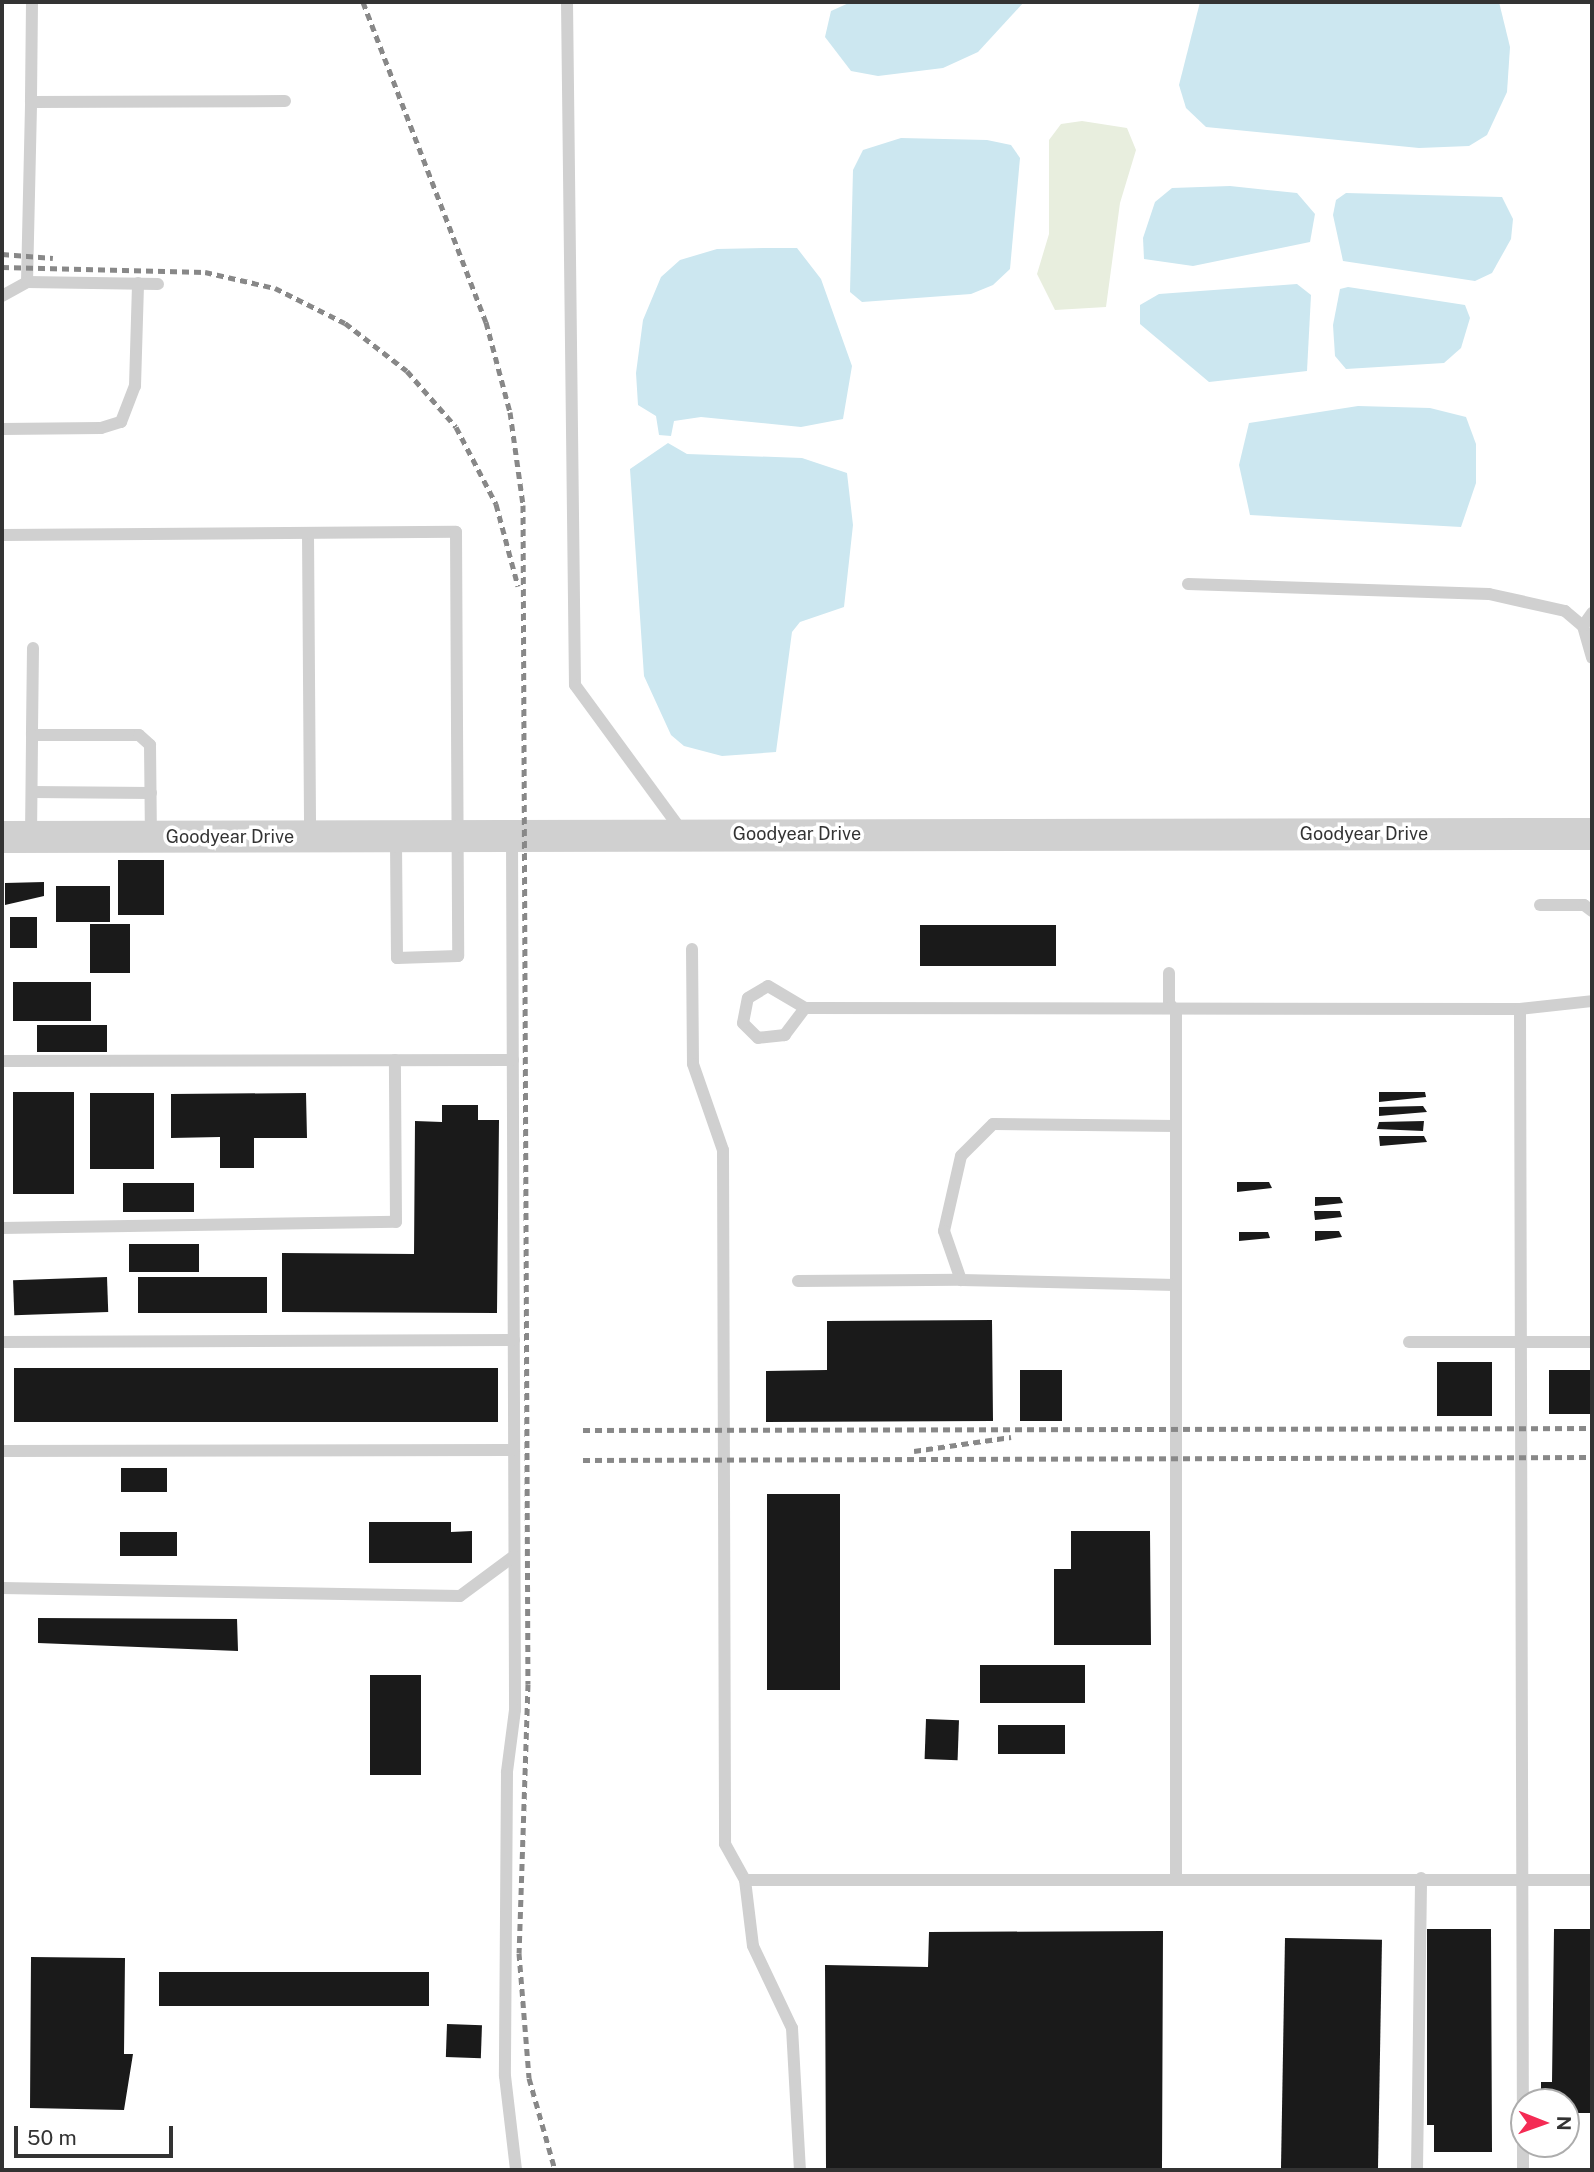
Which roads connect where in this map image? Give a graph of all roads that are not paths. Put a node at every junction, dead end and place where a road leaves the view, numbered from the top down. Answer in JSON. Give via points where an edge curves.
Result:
{"nodes":[{"id":1,"x":32,"y":2,"type":"edge"},
{"id":2,"x":567,"y":2,"type":"edge"},
{"id":3,"x":31,"y":102,"type":"junction"},
{"id":4,"x":285,"y":102,"type":"dead end"},
{"id":5,"x":27,"y":282,"type":"junction"},
{"id":6,"x":138,"y":284,"type":"junction"},
{"id":7,"x":158,"y":284,"type":"dead end"},
{"id":8,"x":2,"y":296,"type":"edge"},
{"id":9,"x":2,"y":429,"type":"edge"},
{"id":10,"x":308,"y":534,"type":"junction"},
{"id":11,"x":2,"y":535,"type":"edge"},
{"id":12,"x":1188,"y":584,"type":"dead end"},
{"id":13,"x":1592,"y":613,"type":"edge"},
{"id":14,"x":1583,"y":626,"type":"junction"},
{"id":15,"x":33,"y":648,"type":"dead end"},
{"id":16,"x":1592,"y":658,"type":"edge"},
{"id":17,"x":32,"y":734,"type":"junction"},
{"id":18,"x":32,"y":792,"type":"junction"},
{"id":19,"x":151,"y":793,"type":"junction"},
{"id":20,"x":684,"y":834,"type":"junction"},
{"id":21,"x":1592,"y":834,"type":"edge"},
{"id":22,"x":512,"y":835,"type":"junction"},
{"id":23,"x":16,"y":836,"type":"edge"},
{"id":24,"x":151,"y":836,"type":"junction"},
{"id":25,"x":310,"y":837,"type":"junction"},
{"id":26,"x":396,"y":838,"type":"junction"},
{"id":27,"x":457,"y":838,"type":"junction"},
{"id":28,"x":1540,"y":905,"type":"dead end"},
{"id":29,"x":1592,"y":911,"type":"edge"},
{"id":30,"x":692,"y":950,"type":"dead end"},
{"id":31,"x":1169,"y":973,"type":"dead end"},
{"id":32,"x":1592,"y":1000,"type":"edge"},
{"id":33,"x":805,"y":1008,"type":"junction"},
{"id":34,"x":1520,"y":1009,"type":"junction"},
{"id":35,"x":1176,"y":1012,"type":"junction"},
{"id":36,"x":395,"y":1060,"type":"junction"},
{"id":37,"x":513,"y":1060,"type":"junction"},
{"id":38,"x":2,"y":1061,"type":"edge"},
{"id":39,"x":1176,"y":1126,"type":"junction"},
{"id":40,"x":2,"y":1228,"type":"edge"},
{"id":41,"x":961,"y":1280,"type":"junction"},
{"id":42,"x":798,"y":1281,"type":"dead end"},
{"id":43,"x":1176,"y":1285,"type":"junction"},
{"id":44,"x":514,"y":1340,"type":"junction"},
{"id":45,"x":2,"y":1342,"type":"edge"},
{"id":46,"x":1409,"y":1342,"type":"dead end"},
{"id":47,"x":1521,"y":1342,"type":"junction"},
{"id":48,"x":1592,"y":1342,"type":"edge"},
{"id":49,"x":514,"y":1450,"type":"junction"},
{"id":50,"x":2,"y":1451,"type":"edge"},
{"id":51,"x":514,"y":1556,"type":"junction"},
{"id":52,"x":2,"y":1588,"type":"edge"},
{"id":53,"x":1421,"y":1878,"type":"junction"},
{"id":54,"x":1175,"y":1879,"type":"junction"},
{"id":55,"x":745,"y":1880,"type":"junction"},
{"id":56,"x":1592,"y":1880,"type":"edge"},
{"id":57,"x":1520,"y":1881,"type":"junction"},
{"id":58,"x":516,"y":2170,"type":"edge"},
{"id":59,"x":800,"y":2170,"type":"edge"},
{"id":60,"x":1417,"y":2170,"type":"edge"},
{"id":61,"x":1522,"y":2170,"type":"edge"}],
"edges":[{"from":1,"to":3,"type":"lane"},
{"from":2,"to":20,"type":"lane","via":[[575,685],[648,793]]},
{"from":3,"to":4,"type":"lane"},
{"from":3,"to":5,"type":"lane"},
{"from":5,"to":6,"type":"lane"},
{"from":5,"to":8,"type":"lane"},
{"from":6,"to":7,"type":"lane"},
{"from":6,"to":9,"type":"lane","via":[[135,386],[121,422],[101,428]]},
{"from":10,"to":11,"type":"lane"},
{"from":10,"to":25,"type":"lane"},
{"from":10,"to":27,"type":"lane","via":[[456,532]]},
{"from":12,"to":14,"type":"lane","via":[[1489,594],[1564,611]]},
{"from":13,"to":14,"type":"lane"},
{"from":14,"to":16,"type":"lane"},
{"from":15,"to":17,"type":"lane"},
{"from":17,"to":18,"type":"lane"},
{"from":17,"to":19,"type":"lane","via":[[139,735],[150,745]]},
{"from":18,"to":19,"type":"lane"},
{"from":18,"to":23,"type":"lane"},
{"from":19,"to":24,"type":"lane"},
{"from":20,"to":21,"type":"street","name":"Goodyear Drive"},
{"from":20,"to":22,"type":"street","name":"Goodyear Drive"},
{"from":22,"to":27,"type":"street","name":"Goodyear Drive"},
{"from":22,"to":37,"type":"lane"},
{"from":23,"to":24,"type":"street","name":"Goodyear Drive"},
{"from":24,"to":25,"type":"street","name":"Goodyear Drive"},
{"from":25,"to":26,"type":"street","name":"Goodyear Drive"},
{"from":26,"to":27,"type":"street","name":"Goodyear Drive"},
{"from":26,"to":27,"type":"lane","via":[[397,958],[458,956]]},
{"from":28,"to":29,"type":"lane","via":[[1584,905]]},
{"from":30,"to":55,"type":"lane","via":[[693,1063],[723,1150],[725,1844]]},
{"from":31,"to":35,"type":"lane","via":[[1169,1003]]},
{"from":32,"to":34,"type":"lane"},
{"from":33,"to":33,"type":"lane","via":[[768,986],[748,998],[743,1023],[758,1038],[785,1035]]},
{"from":33,"to":35,"type":"lane"},
{"from":34,"to":35,"type":"lane"},
{"from":34,"to":47,"type":"lane"},
{"from":35,"to":39,"type":"lane"},
{"from":36,"to":37,"type":"lane"},
{"from":36,"to":38,"type":"lane"},
{"from":36,"to":40,"type":"lane","via":[[396,1222]]},
{"from":37,"to":44,"type":"lane"},
{"from":39,"to":41,"type":"lane","via":[[993,1124],[961,1156],[944,1231]]},
{"from":39,"to":43,"type":"lane"},
{"from":41,"to":42,"type":"lane"},
{"from":41,"to":43,"type":"lane"},
{"from":43,"to":54,"type":"lane"},
{"from":44,"to":45,"type":"lane"},
{"from":44,"to":49,"type":"lane"},
{"from":46,"to":47,"type":"lane"},
{"from":47,"to":48,"type":"lane"},
{"from":47,"to":57,"type":"lane"},
{"from":49,"to":50,"type":"lane"},
{"from":49,"to":51,"type":"lane"},
{"from":51,"to":52,"type":"lane","via":[[460,1596]]},
{"from":51,"to":58,"type":"lane","via":[[505,2076]]},
{"from":53,"to":54,"type":"lane"},
{"from":53,"to":57,"type":"lane"},
{"from":53,"to":60,"type":"lane"},
{"from":54,"to":55,"type":"lane"},
{"from":55,"to":59,"type":"lane","via":[[753,1946],[792,2028]]},
{"from":56,"to":57,"type":"lane"},
{"from":57,"to":61,"type":"lane"}]}
